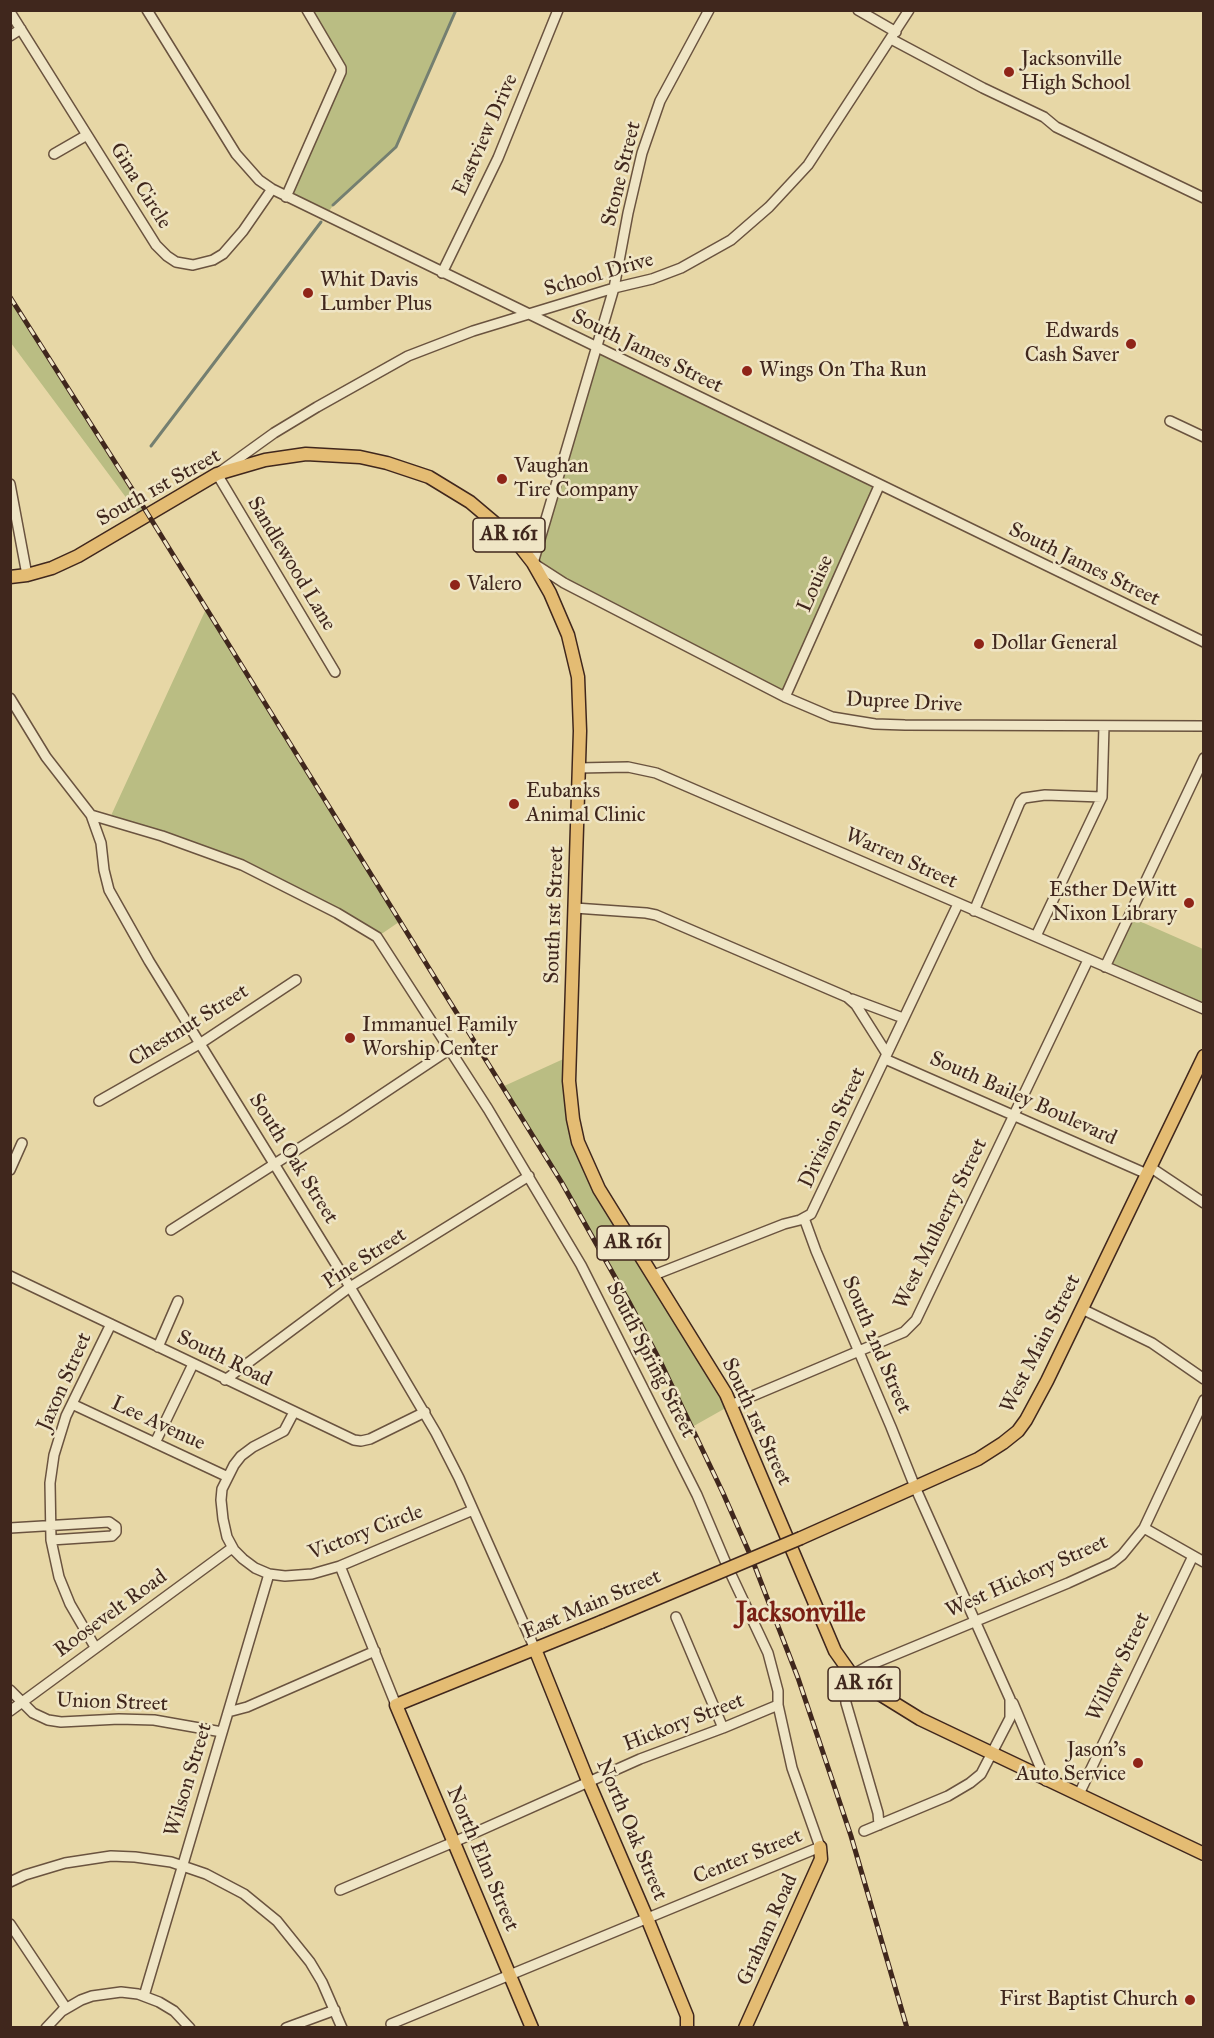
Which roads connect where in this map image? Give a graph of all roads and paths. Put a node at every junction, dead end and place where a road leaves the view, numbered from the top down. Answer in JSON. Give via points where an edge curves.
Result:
{"nodes":[{"id":1,"x":147,"y":10,"type":"edge"},
{"id":2,"x":308,"y":10,"type":"edge"},
{"id":3,"x":558,"y":10,"type":"edge"},
{"id":4,"x":709,"y":10,"type":"edge"},
{"id":5,"x":858,"y":10,"type":"edge"},
{"id":6,"x":909,"y":10,"type":"edge"},
{"id":7,"x":10,"y":12,"type":"edge"},
{"id":8,"x":21,"y":29,"type":"junction"},
{"id":9,"x":894,"y":35,"type":"junction"},
{"id":10,"x":10,"y":36,"type":"edge"},
{"id":11,"x":87,"y":135,"type":"junction"},
{"id":12,"x":54,"y":154,"type":"dead end"},
{"id":13,"x":272,"y":189,"type":"junction"},
{"id":14,"x":286,"y":197,"type":"junction"},
{"id":15,"x":1203,"y":198,"type":"edge"},
{"id":16,"x":442,"y":273,"type":"junction"},
{"id":17,"x":614,"y":288,"type":"junction"},
{"id":18,"x":527,"y":315,"type":"junction"},
{"id":19,"x":597,"y":347,"type":"junction"},
{"id":20,"x":1170,"y":421,"type":"dead end"},
{"id":21,"x":1203,"y":437,"type":"edge"},
{"id":22,"x":217,"y":474,"type":"junction"},
{"id":23,"x":10,"y":484,"type":"edge"},
{"id":24,"x":879,"y":486,"type":"junction"},
{"id":25,"x":533,"y":563,"type":"junction"},
{"id":26,"x":27,"y":575,"type":"junction"},
{"id":27,"x":10,"y":577,"type":"edge"},
{"id":28,"x":1203,"y":642,"type":"edge"},
{"id":29,"x":334,"y":672,"type":"dead end"},
{"id":30,"x":785,"y":697,"type":"junction"},
{"id":31,"x":10,"y":698,"type":"edge"},
{"id":32,"x":1104,"y":726,"type":"junction"},
{"id":33,"x":1203,"y":726,"type":"edge"},
{"id":34,"x":1203,"y":758,"type":"edge"},
{"id":35,"x":579,"y":768,"type":"junction"},
{"id":36,"x":1102,"y":797,"type":"junction"},
{"id":37,"x":91,"y":815,"type":"junction"},
{"id":38,"x":958,"y":904,"type":"junction"},
{"id":39,"x":575,"y":908,"type":"junction"},
{"id":40,"x":974,"y":910,"type":"junction"},
{"id":41,"x":1036,"y":936,"type":"junction"},
{"id":42,"x":1088,"y":960,"type":"junction"},
{"id":43,"x":1105,"y":968,"type":"junction"},
{"id":44,"x":296,"y":980,"type":"dead end"},
{"id":45,"x":847,"y":997,"type":"junction"},
{"id":46,"x":1203,"y":1010,"type":"edge"},
{"id":47,"x":903,"y":1018,"type":"junction"},
{"id":48,"x":201,"y":1043,"type":"junction"},
{"id":49,"x":450,"y":1049,"type":"junction"},
{"id":50,"x":886,"y":1056,"type":"junction"},
{"id":51,"x":1203,"y":1056,"type":"edge"},
{"id":52,"x":99,"y":1101,"type":"dead end"},
{"id":53,"x":1015,"y":1115,"type":"junction"},
{"id":54,"x":22,"y":1143,"type":"dead end"},
{"id":55,"x":275,"y":1164,"type":"junction"},
{"id":56,"x":10,"y":1170,"type":"edge"},
{"id":57,"x":1149,"y":1170,"type":"junction"},
{"id":58,"x":530,"y":1176,"type":"junction"},
{"id":59,"x":1203,"y":1203,"type":"edge"},
{"id":60,"x":804,"y":1218,"type":"junction"},
{"id":61,"x":171,"y":1230,"type":"dead end"},
{"id":62,"x":654,"y":1275,"type":"junction"},
{"id":63,"x":10,"y":1276,"type":"edge"},
{"id":64,"x":351,"y":1287,"type":"junction"},
{"id":65,"x":178,"y":1301,"type":"dead end"},
{"id":66,"x":1082,"y":1309,"type":"junction"},
{"id":67,"x":111,"y":1324,"type":"junction"},
{"id":68,"x":158,"y":1347,"type":"junction"},
{"id":69,"x":858,"y":1351,"type":"junction"},
{"id":70,"x":193,"y":1364,"type":"junction"},
{"id":71,"x":1203,"y":1379,"type":"edge"},
{"id":72,"x":225,"y":1380,"type":"junction"},
{"id":73,"x":1203,"y":1400,"type":"edge"},
{"id":74,"x":72,"y":1404,"type":"junction"},
{"id":75,"x":731,"y":1405,"type":"junction"},
{"id":76,"x":294,"y":1412,"type":"junction"},
{"id":77,"x":424,"y":1412,"type":"junction"},
{"id":78,"x":155,"y":1443,"type":"junction"},
{"id":79,"x":228,"y":1477,"type":"junction"},
{"id":80,"x":915,"y":1487,"type":"junction"},
{"id":81,"x":473,"y":1510,"type":"junction"},
{"id":82,"x":50,"y":1526,"type":"junction"},
{"id":83,"x":10,"y":1528,"type":"edge"},
{"id":84,"x":1144,"y":1528,"type":"junction"},
{"id":85,"x":801,"y":1538,"type":"joint"},
{"id":86,"x":51,"y":1540,"type":"junction"},
{"id":87,"x":232,"y":1548,"type":"junction"},
{"id":88,"x":1193,"y":1556,"type":"junction"},
{"id":89,"x":1203,"y":1563,"type":"edge"},
{"id":90,"x":340,"y":1566,"type":"junction"},
{"id":91,"x":269,"y":1574,"type":"junction"},
{"id":92,"x":676,"y":1617,"type":"dead end"},
{"id":93,"x":976,"y":1621,"type":"junction"},
{"id":94,"x":95,"y":1647,"type":"junction"},
{"id":95,"x":535,"y":1649,"type":"junction"},
{"id":96,"x":375,"y":1651,"type":"junction"},
{"id":97,"x":852,"y":1675,"type":"junction"},
{"id":98,"x":10,"y":1690,"type":"edge"},
{"id":99,"x":1010,"y":1699,"type":"junction"},
{"id":100,"x":22,"y":1702,"type":"junction"},
{"id":101,"x":396,"y":1705,"type":"junction"},
{"id":102,"x":778,"y":1705,"type":"junction"},
{"id":103,"x":10,"y":1711,"type":"edge"},
{"id":104,"x":228,"y":1712,"type":"junction"},
{"id":105,"x":723,"y":1728,"type":"junction"},
{"id":106,"x":222,"y":1732,"type":"junction"},
{"id":107,"x":992,"y":1753,"type":"junction"},
{"id":108,"x":588,"y":1781,"type":"junction"},
{"id":109,"x":1046,"y":1781,"type":"junction"},
{"id":110,"x":1078,"y":1794,"type":"junction"},
{"id":111,"x":879,"y":1825,"type":"junction"},
{"id":112,"x":864,"y":1831,"type":"dead end"},
{"id":113,"x":454,"y":1842,"type":"junction"},
{"id":114,"x":820,"y":1847,"type":"junction"},
{"id":115,"x":1202,"y":1851,"type":"edge"},
{"id":116,"x":183,"y":1865,"type":"junction"},
{"id":117,"x":10,"y":1882,"type":"edge"},
{"id":118,"x":340,"y":1890,"type":"dead end"},
{"id":119,"x":647,"y":1918,"type":"junction"},
{"id":120,"x":10,"y":1923,"type":"edge"},
{"id":121,"x":510,"y":1975,"type":"junction"},
{"id":122,"x":144,"y":1996,"type":"junction"},
{"id":123,"x":66,"y":2008,"type":"junction"},
{"id":124,"x":335,"y":2010,"type":"junction"},
{"id":125,"x":687,"y":2022,"type":"edge"},
{"id":126,"x":391,"y":2024,"type":"dead end"},
{"id":127,"x":46,"y":2028,"type":"edge"},
{"id":128,"x":190,"y":2028,"type":"edge"},
{"id":129,"x":286,"y":2028,"type":"edge"},
{"id":130,"x":342,"y":2028,"type":"edge"},
{"id":131,"x":532,"y":2028,"type":"edge"},
{"id":132,"x":695,"y":2028,"type":"edge"},
{"id":133,"x":745,"y":2028,"type":"edge"}],
"edges":[{"from":1,"to":13,"type":"street","name":"South James Street","via":[[236,154]]},
{"from":2,"to":14,"type":"street","via":[[341,72]]},
{"from":3,"to":16,"type":"street","name":"Eastview Drive","via":[[502,149]]},
{"from":4,"to":17,"type":"street","name":"Stone Street","via":[[655,114],[642,153]]},
{"from":5,"to":9,"type":"street"},
{"from":6,"to":9,"type":"street","name":"School Drive"},
{"from":7,"to":8,"type":"street","name":"Gina Circle"},
{"from":8,"to":10,"type":"street"},
{"from":8,"to":11,"type":"street","name":"Gina Circle"},
{"from":9,"to":15,"type":"street","via":[[1056,127]]},
{"from":9,"to":17,"type":"street","name":"School Drive","via":[[808,165],[754,221],[720,248],[681,268]]},
{"from":11,"to":12,"type":"street"},
{"from":11,"to":13,"type":"street","name":"Gina Circle","via":[[156,245],[167,256],[186,265],[203,264],[223,254]]},
{"from":13,"to":14,"type":"street","name":"South James Street"},
{"from":14,"to":16,"type":"street","name":"South James Street"},
{"from":16,"to":18,"type":"street","name":"South James Street"},
{"from":17,"to":18,"type":"street","name":"School Drive"},
{"from":17,"to":19,"type":"street","name":"Stone Street"},
{"from":18,"to":19,"type":"street","name":"South James Street"},
{"from":18,"to":22,"type":"street","name":"School Drive","via":[[441,342],[372,375],[274,433]]},
{"from":19,"to":24,"type":"street","name":"South James Street"},
{"from":19,"to":25,"type":"street","name":"Stone Street"},
{"from":20,"to":21,"type":"street"},
{"from":22,"to":25,"type":"main road","name":"South 1st Street","number":"AR 161","via":[[265,460],[306,454],[387,463],[429,477],[458,493],[515,540]]},
{"from":22,"to":26,"type":"main road","name":"South 1st Street","number":"AR 161","via":[[78,556]]},
{"from":22,"to":29,"type":"street","name":"Sandlewood Lane"},
{"from":23,"to":26,"type":"street"},
{"from":24,"to":28,"type":"street","name":"South James Street"},
{"from":24,"to":30,"type":"street","name":"Louise"},
{"from":25,"to":30,"type":"street","name":"Dupree Drive","via":[[564,583]]},
{"from":25,"to":35,"type":"main road","name":"South 1st Street","number":"AR 161","via":[[572,648],[580,704]]},
{"from":26,"to":27,"type":"main road","name":"South 1st Street","number":"AR 161"},
{"from":30,"to":32,"type":"street","name":"Dupree Drive","via":[[832,717],[875,724]]},
{"from":31,"to":37,"type":"street","name":"South Oak Street","via":[[46,757]]},
{"from":32,"to":33,"type":"street","name":"Dupree Drive"},
{"from":32,"to":36,"type":"street"},
{"from":34,"to":43,"type":"street"},
{"from":35,"to":38,"type":"street","name":"Warren Street","via":[[644,769],[656,773]]},
{"from":35,"to":39,"type":"main road","name":"South 1st Street","number":"AR 161"},
{"from":36,"to":40,"type":"street","via":[[1024,798]]},
{"from":36,"to":41,"type":"street"},
{"from":37,"to":48,"type":"street","name":"South Oak Street","via":[[101,843],[109,890]]},
{"from":37,"to":49,"type":"street","name":"South Spring Street","via":[[242,865],[378,936]]},
{"from":38,"to":40,"type":"street","name":"Warren Street"},
{"from":38,"to":47,"type":"street","name":"Division Street"},
{"from":39,"to":45,"type":"street","via":[[656,915]]},
{"from":39,"to":62,"type":"main road","name":"South 1st Street","number":"AR 161","via":[[569,1065],[573,1119],[593,1178]]},
{"from":40,"to":41,"type":"street","name":"Warren Street"},
{"from":41,"to":42,"type":"street","name":"Warren Street"},
{"from":42,"to":43,"type":"street","name":"Warren Street"},
{"from":42,"to":53,"type":"street","name":"West Mulberry Street"},
{"from":43,"to":46,"type":"street","name":"Warren Street"},
{"from":44,"to":48,"type":"street","name":"Chestnut Street"},
{"from":45,"to":47,"type":"street"},
{"from":45,"to":50,"type":"street","via":[[856,1005]]},
{"from":47,"to":50,"type":"street","name":"Division Street"},
{"from":48,"to":52,"type":"street","name":"Chestnut Street"},
{"from":48,"to":55,"type":"street","name":"South Oak Street"},
{"from":49,"to":55,"type":"street"},
{"from":49,"to":58,"type":"street","name":"South Spring Street"},
{"from":50,"to":53,"type":"street","name":"South Bailey Boulevard"},
{"from":50,"to":60,"type":"street","name":"Division Street","via":[[815,1208]]},
{"from":51,"to":57,"type":"main road","name":"West Main Street"},
{"from":53,"to":57,"type":"street","name":"South Bailey Boulevard"},
{"from":53,"to":69,"type":"street","name":"West Mulberry Street","via":[[916,1320],[904,1332]]},
{"from":54,"to":56,"type":"street"},
{"from":55,"to":61,"type":"street"},
{"from":55,"to":64,"type":"street","name":"South Oak Street"},
{"from":57,"to":59,"type":"street","name":"South Bailey Boulevard"},
{"from":57,"to":66,"type":"main road","name":"West Main Street"},
{"from":58,"to":64,"type":"street","name":"Pine Street"},
{"from":58,"to":102,"type":"street","name":"South Spring Street","via":[[612,1322],[697,1495],[768,1653]]},
{"from":60,"to":62,"type":"street","name":"Division Street"},
{"from":60,"to":69,"type":"street","name":"South 2nd Street"},
{"from":62,"to":75,"type":"main road","name":"South 1st Street","number":"AR 161"},
{"from":63,"to":67,"type":"street","name":"South Road"},
{"from":64,"to":72,"type":"street","name":"Pine Street"},
{"from":64,"to":77,"type":"street","name":"South Oak Street"},
{"from":65,"to":68,"type":"street"},
{"from":66,"to":71,"type":"street","via":[[1152,1343]]},
{"from":66,"to":80,"type":"main road","name":"West Main Street","via":[[1018,1431],[978,1459]]},
{"from":67,"to":68,"type":"street","name":"South Road"},
{"from":67,"to":74,"type":"street","name":"Jaxon Street"},
{"from":68,"to":70,"type":"street","name":"South Road"},
{"from":69,"to":75,"type":"street","name":"West Mulberry Street"},
{"from":69,"to":80,"type":"street","name":"South 2nd Street"},
{"from":70,"to":72,"type":"street","name":"South Road"},
{"from":70,"to":78,"type":"street"},
{"from":72,"to":76,"type":"street","name":"South Road"},
{"from":73,"to":84,"type":"street","name":"West Hickory Street"},
{"from":74,"to":78,"type":"street","name":"Lee Avenue"},
{"from":74,"to":82,"type":"street","name":"Jaxon Street","via":[[54,1455]]},
{"from":75,"to":97,"type":"main road","name":"South 1st Street","number":"AR 161","via":[[835,1651]]},
{"from":76,"to":77,"type":"street","name":"South Road","via":[[361,1441]]},
{"from":76,"to":79,"type":"street","via":[[284,1431],[245,1452]]},
{"from":77,"to":81,"type":"street","name":"South Oak Street"},
{"from":78,"to":79,"type":"street","name":"Lee Avenue"},
{"from":79,"to":87,"type":"street","via":[[221,1500]]},
{"from":80,"to":85,"type":"main road","name":"West Main Street"},
{"from":80,"to":93,"type":"street","name":"South 2nd Street"},
{"from":81,"to":90,"type":"street","name":"Victory Circle"},
{"from":81,"to":95,"type":"street","name":"South Oak Street"},
{"from":82,"to":83,"type":"street"},
{"from":82,"to":86,"type":"street","name":"Jaxon Street"},
{"from":82,"to":86,"type":"street","via":[[109,1522],[116,1527],[112,1536]]},
{"from":84,"to":88,"type":"street"},
{"from":84,"to":93,"type":"street","name":"West Hickory Street","via":[[1112,1563]]},
{"from":85,"to":95,"type":"main road","name":"East Main Street","bridge":true},
{"from":86,"to":94,"type":"street","name":"Jaxon Street","via":[[70,1604]]},
{"from":87,"to":91,"type":"street","name":"Victory Circle"},
{"from":87,"to":94,"type":"street","name":"Roosevelt Road"},
{"from":88,"to":89,"type":"street"},
{"from":88,"to":110,"type":"street","name":"Willow Street"},
{"from":90,"to":91,"type":"street","name":"Victory Circle","via":[[302,1575]]},
{"from":90,"to":96,"type":"street"},
{"from":91,"to":104,"type":"street","name":"Wilson Street"},
{"from":92,"to":105,"type":"street"},
{"from":93,"to":97,"type":"street","name":"West Hickory Street"},
{"from":93,"to":99,"type":"street","name":"South 2nd Street"},
{"from":94,"to":100,"type":"street","name":"Roosevelt Road"},
{"from":95,"to":101,"type":"main road","name":"East Main Street"},
{"from":95,"to":108,"type":"main road","name":"North Oak Street"},
{"from":96,"to":101,"type":"street"},
{"from":96,"to":104,"type":"street"},
{"from":97,"to":107,"type":"main road","number":"AR 161","via":[[920,1719]]},
{"from":97,"to":111,"type":"street","via":[[845,1686],[846,1703]]},
{"from":98,"to":100,"type":"street","name":"Union Street"},
{"from":99,"to":107,"type":"street","via":[[1010,1718]]},
{"from":99,"to":109,"type":"street","name":"South 2nd Street"},
{"from":100,"to":103,"type":"street","name":"Roosevelt Road"},
{"from":100,"to":106,"type":"street","name":"Union Street","via":[[33,1713],[54,1721],[154,1720]]},
{"from":101,"to":113,"type":"main road","name":"North Elm Street"},
{"from":102,"to":105,"type":"street","name":"Hickory Street"},
{"from":102,"to":114,"type":"street","name":"South Spring Street","via":[[792,1768]]},
{"from":104,"to":106,"type":"street","name":"Wilson Street"},
{"from":105,"to":108,"type":"street","name":"Hickory Street"},
{"from":106,"to":116,"type":"street","name":"Wilson Street"},
{"from":107,"to":109,"type":"main road","number":"AR 161"},
{"from":107,"to":111,"type":"street","via":[[981,1774],[970,1783],[934,1803]]},
{"from":108,"to":113,"type":"street","name":"Hickory Street"},
{"from":108,"to":119,"type":"main road","name":"North Oak Street"},
{"from":109,"to":110,"type":"main road","number":"AR 161"},
{"from":110,"to":115,"type":"main road","number":"AR 161"},
{"from":111,"to":112,"type":"street"},
{"from":113,"to":118,"type":"street","name":"Hickory Street"},
{"from":113,"to":121,"type":"main road","name":"North Elm Street"},
{"from":114,"to":119,"type":"street","name":"Center Street"},
{"from":114,"to":133,"type":"main road","name":"Graham Road","via":[[821,1859]]},
{"from":116,"to":117,"type":"street","via":[[135,1857],[88,1858]]},
{"from":116,"to":122,"type":"street","name":"Wilson Street"},
{"from":116,"to":124,"type":"street","via":[[244,1893],[277,1921],[310,1962]]},
{"from":119,"to":121,"type":"street","name":"Center Street"},
{"from":119,"to":125,"type":"main road","name":"North Oak Street"},
{"from":120,"to":123,"type":"street"},
{"from":121,"to":126,"type":"street","name":"Center Street"},
{"from":121,"to":131,"type":"main road","name":"North Elm Street"},
{"from":122,"to":123,"type":"street","via":[[110,1992]]},
{"from":122,"to":128,"type":"street","via":[[174,2010]]},
{"from":123,"to":127,"type":"street"},
{"from":124,"to":129,"type":"street"},
{"from":124,"to":130,"type":"street"},
{"from":125,"to":132,"type":"main road","name":"North Oak Street"}]}
